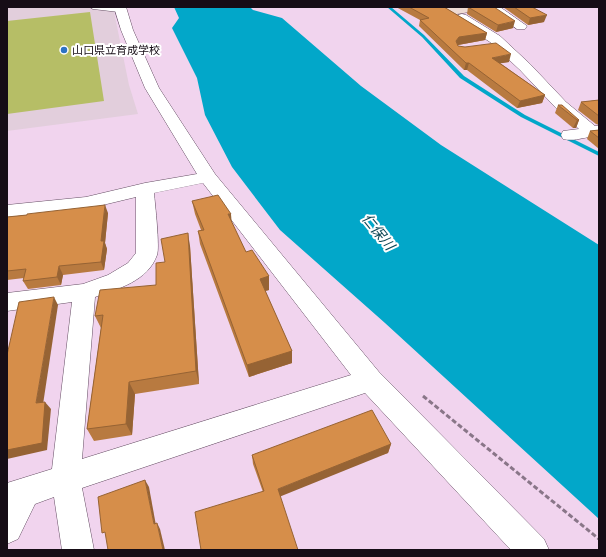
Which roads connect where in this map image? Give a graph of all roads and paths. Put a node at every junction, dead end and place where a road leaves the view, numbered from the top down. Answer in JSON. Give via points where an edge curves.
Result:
{"nodes":[{"id":1,"x":93,"y":7,"type":"edge"},
{"id":2,"x":474,"y":7,"type":"edge"},
{"id":3,"x":492,"y":7,"type":"edge"},
{"id":4,"x":120,"y":8,"type":"edge"},
{"id":5,"x":447,"y":9,"type":"edge"},
{"id":6,"x":521,"y":26,"type":"dead end"},
{"id":7,"x":500,"y":44,"type":"junction"},
{"id":8,"x":485,"y":46,"type":"edge"},
{"id":9,"x":595,"y":131,"type":"edge"},
{"id":10,"x":569,"y":135,"type":"dead end"},
{"id":11,"x":208,"y":177,"type":"junction"},
{"id":12,"x":145,"y":189,"type":"junction"},
{"id":13,"x":7,"y":211,"type":"edge"},
{"id":14,"x":84,"y":292,"type":"junction"},
{"id":15,"x":7,"y":302,"type":"edge"},
{"id":16,"x":370,"y":380,"type":"junction"},
{"id":17,"x":416,"y":392,"type":"dead end"},
{"id":18,"x":66,"y":480,"type":"junction"},
{"id":19,"x":16,"y":496,"type":"edge"},
{"id":20,"x":7,"y":528,"type":"edge"},
{"id":21,"x":599,"y":539,"type":"edge"},
{"id":22,"x":78,"y":550,"type":"edge"},
{"id":23,"x":533,"y":550,"type":"edge"}],
"edges":[{"from":1,"to":4,"type":"lane"},
{"from":2,"to":5,"type":"main road"},
{"from":3,"to":6,"type":"street"},
{"from":4,"to":11,"type":"street","via":[[152,88]]},
{"from":5,"to":7,"type":"street"},
{"from":7,"to":8,"type":"street"},
{"from":7,"to":9,"type":"street","via":[[526,67],[561,106]]},
{"from":9,"to":10,"type":"street"},
{"from":11,"to":12,"type":"street"},
{"from":11,"to":16,"type":"street"},
{"from":12,"to":13,"type":"street","via":[[86,203]]},
{"from":12,"to":14,"type":"street","via":[[147,254],[136,269],[116,282]]},
{"from":14,"to":15,"type":"street"},
{"from":14,"to":18,"type":"street"},
{"from":16,"to":18,"type":"street"},
{"from":16,"to":23,"type":"street"},
{"from":17,"to":21,"type":"path","via":[[428,399]]},
{"from":18,"to":19,"type":"street"},
{"from":18,"to":22,"type":"street"},
{"from":19,"to":20,"type":"street"}]}
